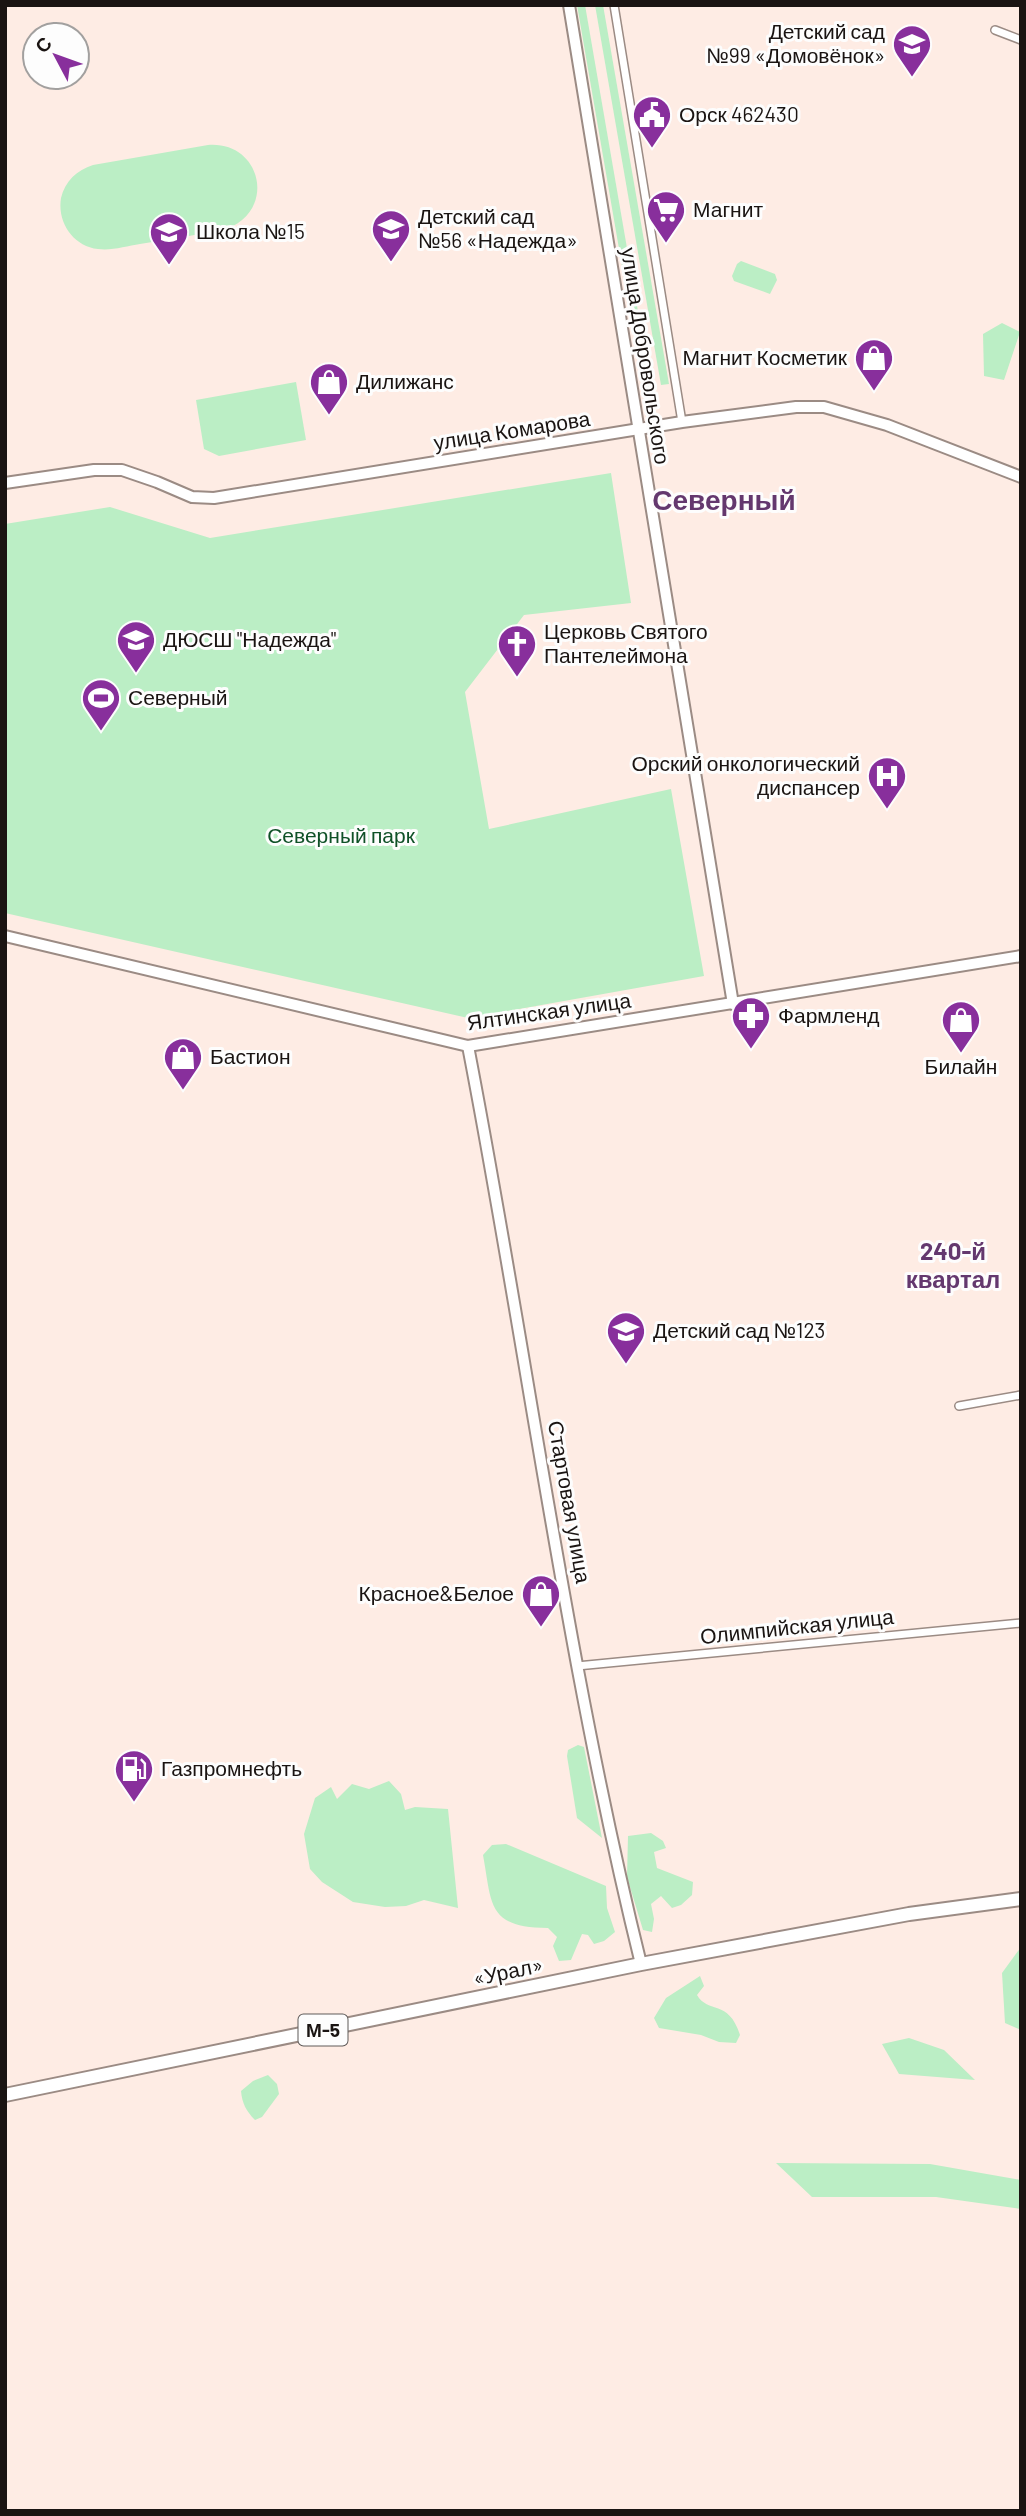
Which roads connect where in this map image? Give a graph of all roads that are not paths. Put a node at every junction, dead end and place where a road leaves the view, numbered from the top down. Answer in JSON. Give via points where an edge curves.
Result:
{"nodes":[{"id":1,"x":569,"y":5,"type":"edge"},
{"id":2,"x":614,"y":5,"type":"edge"},
{"id":3,"x":995,"y":30,"type":"dead end"},
{"id":4,"x":1021,"y":40,"type":"edge"},
{"id":5,"x":682,"y":422,"type":"junction"},
{"id":6,"x":637,"y":430,"type":"junction"},
{"id":7,"x":1021,"y":477,"type":"edge"},
{"id":8,"x":5,"y":483,"type":"edge"},
{"id":9,"x":5,"y":936,"type":"edge"},
{"id":10,"x":1021,"y":956,"type":"edge"},
{"id":11,"x":733,"y":1004,"type":"junction"},
{"id":12,"x":468,"y":1046,"type":"junction"},
{"id":13,"x":1021,"y":1395,"type":"edge"},
{"id":14,"x":960,"y":1406,"type":"dead end"},
{"id":15,"x":1021,"y":1623,"type":"edge"},
{"id":16,"x":577,"y":1666,"type":"junction"},
{"id":17,"x":1021,"y":1899,"type":"edge"},
{"id":18,"x":641,"y":1964,"type":"junction"},
{"id":19,"x":5,"y":2095,"type":"edge"}],
"edges":[{"from":1,"to":6,"type":"main road","name":"улица Добровольского"},
{"from":2,"to":5,"type":"street","name":"улица Добровольского"},
{"from":3,"to":4,"type":"street"},
{"from":5,"to":6,"type":"main road","name":"улица Комарова"},
{"from":5,"to":7,"type":"main road","name":"улица Комарова","via":[[824,407],[887,425]]},
{"from":6,"to":8,"type":"main road","name":"улица Комарова","via":[[214,498],[192,497],[122,470]]},
{"from":6,"to":11,"type":"main road","name":"улица Добровольского"},
{"from":9,"to":12,"type":"main road","name":"Ялтинская улица"},
{"from":10,"to":11,"type":"main road","name":"Ялтинская улица"},
{"from":11,"to":12,"type":"main road","name":"Ялтинская улица"},
{"from":12,"to":16,"type":"main road","name":"Стартовая улица"},
{"from":13,"to":14,"type":"street"},
{"from":15,"to":16,"type":"street","name":"Олимпийская улица"},
{"from":16,"to":18,"type":"main road","name":"Стартовая улица"},
{"from":17,"to":18,"type":"main road","name":"«Урал»","number":"М-5","via":[[909,1914]]},
{"from":18,"to":19,"type":"main road","name":"«Урал»","number":"М-5"}]}
